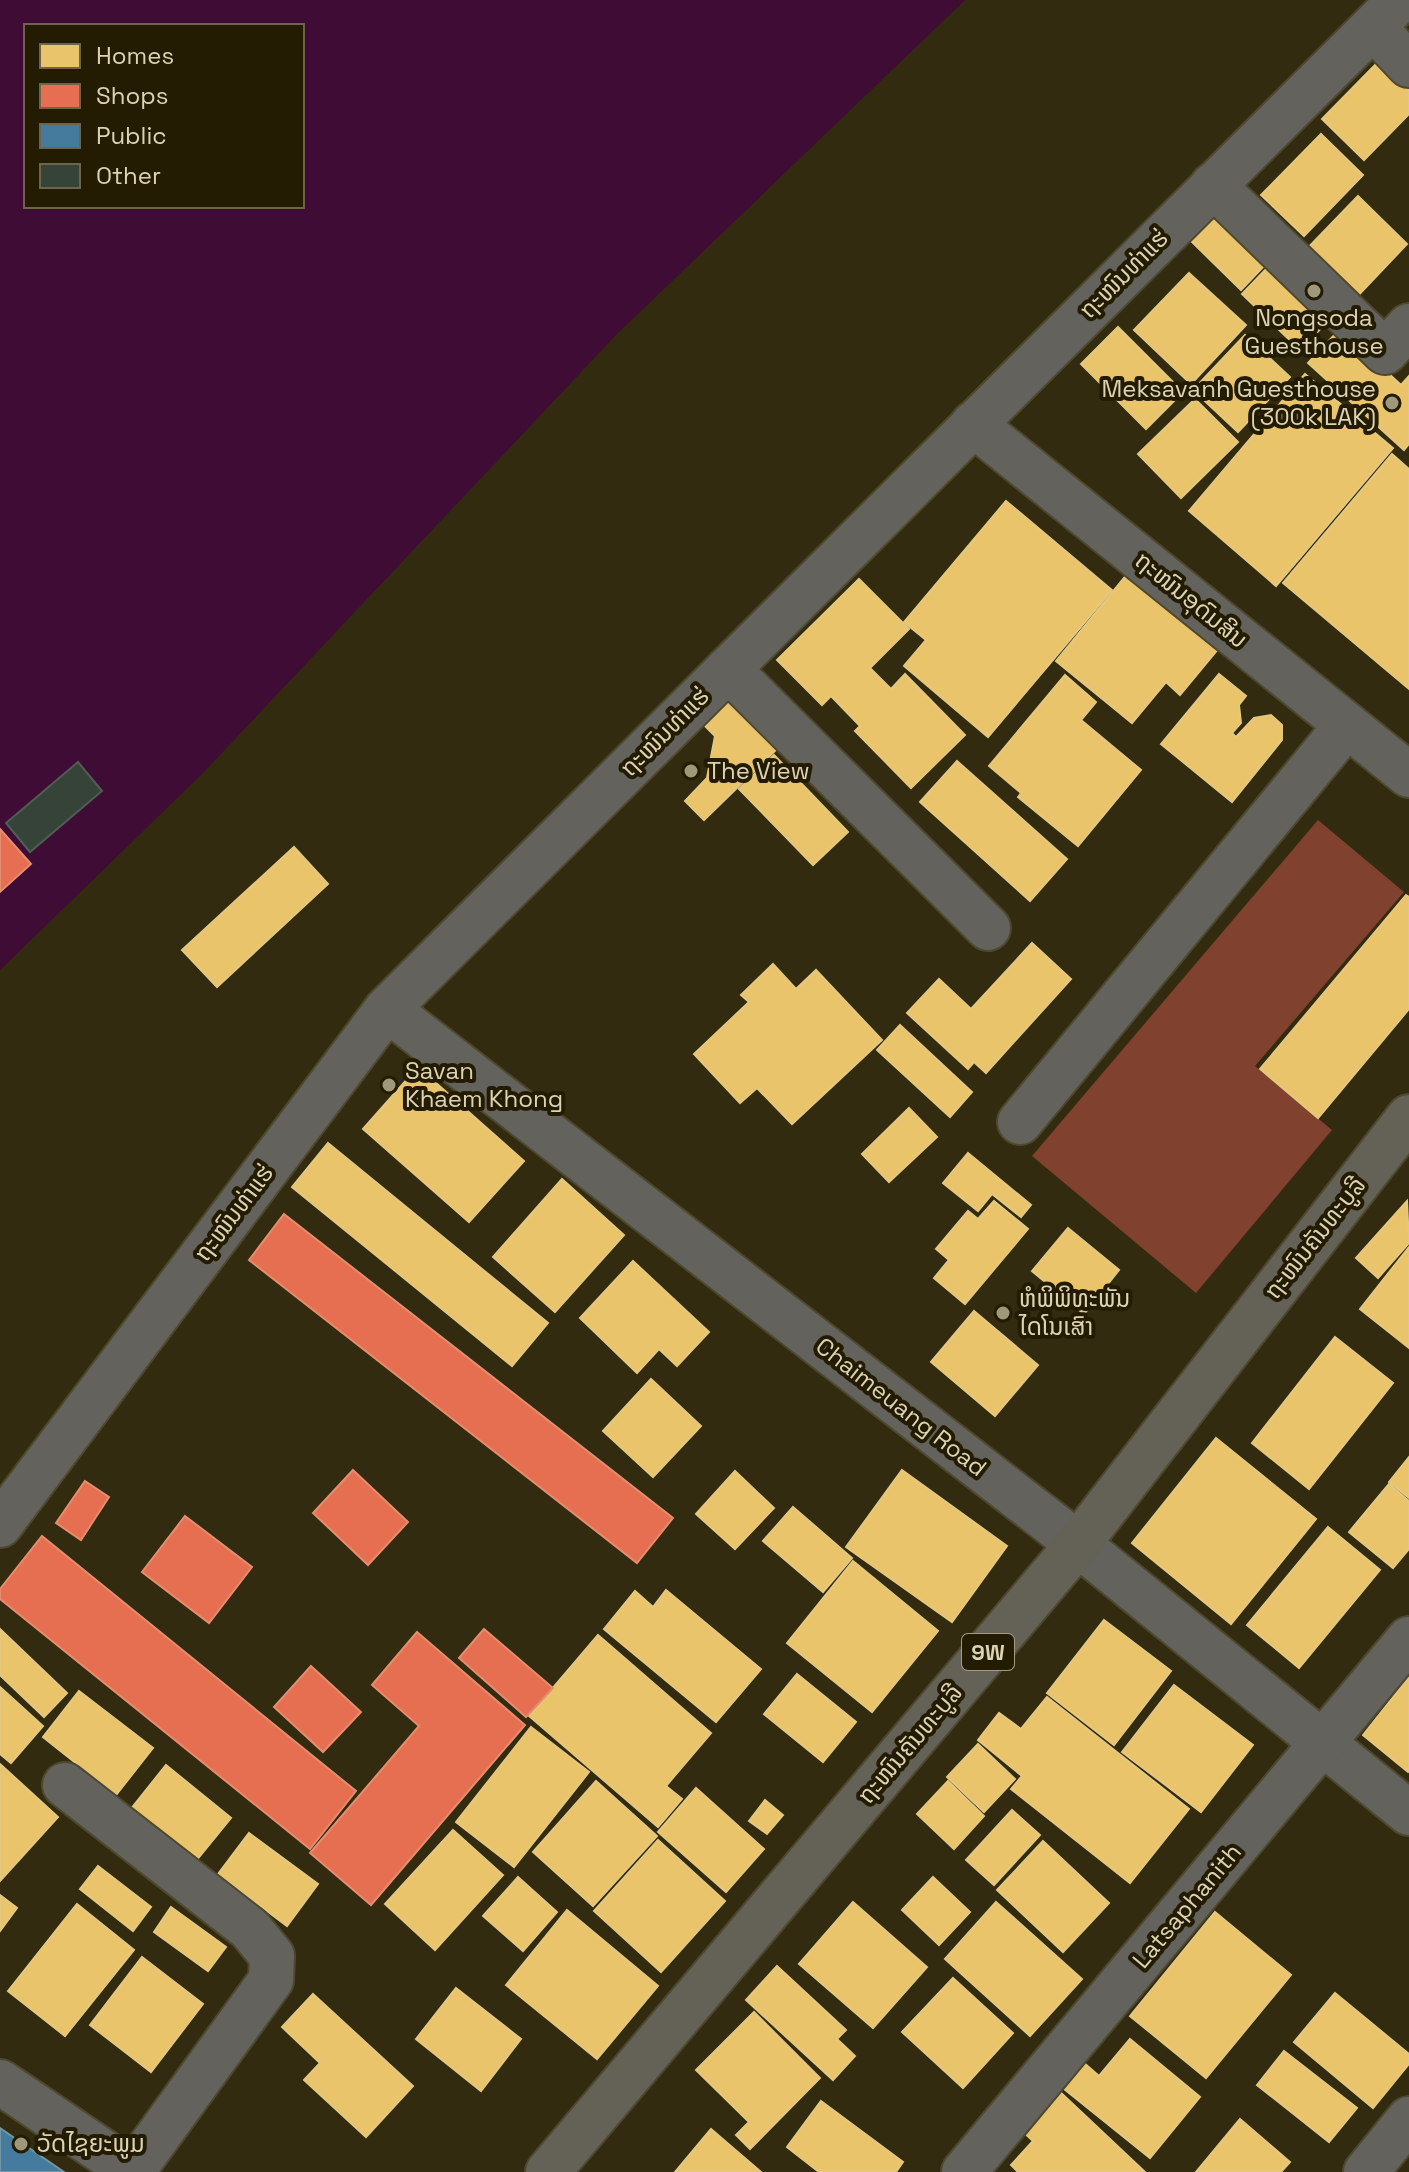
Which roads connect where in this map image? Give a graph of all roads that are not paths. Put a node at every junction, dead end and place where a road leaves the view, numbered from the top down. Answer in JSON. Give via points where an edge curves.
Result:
{"nodes":[{"id":1,"x":1386,"y":14,"type":"edge"},
{"id":2,"x":1409,"y":65,"type":"edge"},
{"id":3,"x":1213,"y":185,"type":"junction"},
{"id":4,"x":1409,"y":326,"type":"edge"},
{"id":5,"x":973,"y":424,"type":"junction"},
{"id":6,"x":728,"y":669,"type":"junction"},
{"id":7,"x":1347,"y":725,"type":"junction"},
{"id":8,"x":1409,"y":775,"type":"edge"},
{"id":9,"x":988,"y":928,"type":"dead end"},
{"id":10,"x":387,"y":1009,"type":"junction"},
{"id":11,"x":1409,"y":1117,"type":"edge"},
{"id":12,"x":1020,"y":1122,"type":"dead end"},
{"id":13,"x":0,"y":1525,"type":"edge"},
{"id":14,"x":1078,"y":1544,"type":"junction"},
{"id":15,"x":1409,"y":1639,"type":"edge"},
{"id":16,"x":1323,"y":1742,"type":"junction"},
{"id":17,"x":65,"y":1785,"type":"dead end"},
{"id":18,"x":1409,"y":1813,"type":"edge"},
{"id":19,"x":0,"y":2082,"type":"edge"},
{"id":20,"x":1409,"y":2119,"type":"edge"},
{"id":21,"x":132,"y":2172,"type":"edge"},
{"id":22,"x":548,"y":2172,"type":"edge"},
{"id":23,"x":964,"y":2172,"type":"edge"},
{"id":24,"x":1366,"y":2172,"type":"edge"}],
"edges":[{"from":1,"to":2,"type":"street"},
{"from":1,"to":3,"type":"street","name":"ຖະໜົນທ່າແຮ່"},
{"from":3,"to":4,"type":"street","via":[[1385,352]]},
{"from":3,"to":5,"type":"street","name":"ຖະໜົນທ່າແຮ່"},
{"from":5,"to":6,"type":"street","name":"ຖະໜົນທ່າແຮ່"},
{"from":5,"to":7,"type":"street","name":"ຖະໜົນອຸດົມສິນ"},
{"from":6,"to":9,"type":"street"},
{"from":6,"to":10,"type":"street","name":"ຖະໜົນທ່າແຮ່"},
{"from":7,"to":8,"type":"street","name":"ຖະໜົນອຸດົມສິນ"},
{"from":7,"to":12,"type":"street"},
{"from":10,"to":13,"type":"street","name":"ຖະໜົນທ່າແຮ່"},
{"from":10,"to":14,"type":"street","name":"Chaimeuang Road"},
{"from":11,"to":14,"type":"main road","name":"ຖະໜົນຄັນທະບູລີ","number":"9W"},
{"from":14,"to":16,"type":"street","name":"Chaimeuang Road"},
{"from":14,"to":22,"type":"main road","name":"ຖະໜົນຄັນທະບູລີ","number":"9W"},
{"from":15,"to":16,"type":"street","name":"Latsaphanith"},
{"from":16,"to":18,"type":"street","name":"Chaimeuang Road"},
{"from":16,"to":23,"type":"street","name":"Latsaphanith"},
{"from":17,"to":21,"type":"street","via":[[250,1929],[272,1956],[271,1980]]},
{"from":19,"to":21,"type":"street"},
{"from":20,"to":24,"type":"street"}]}
